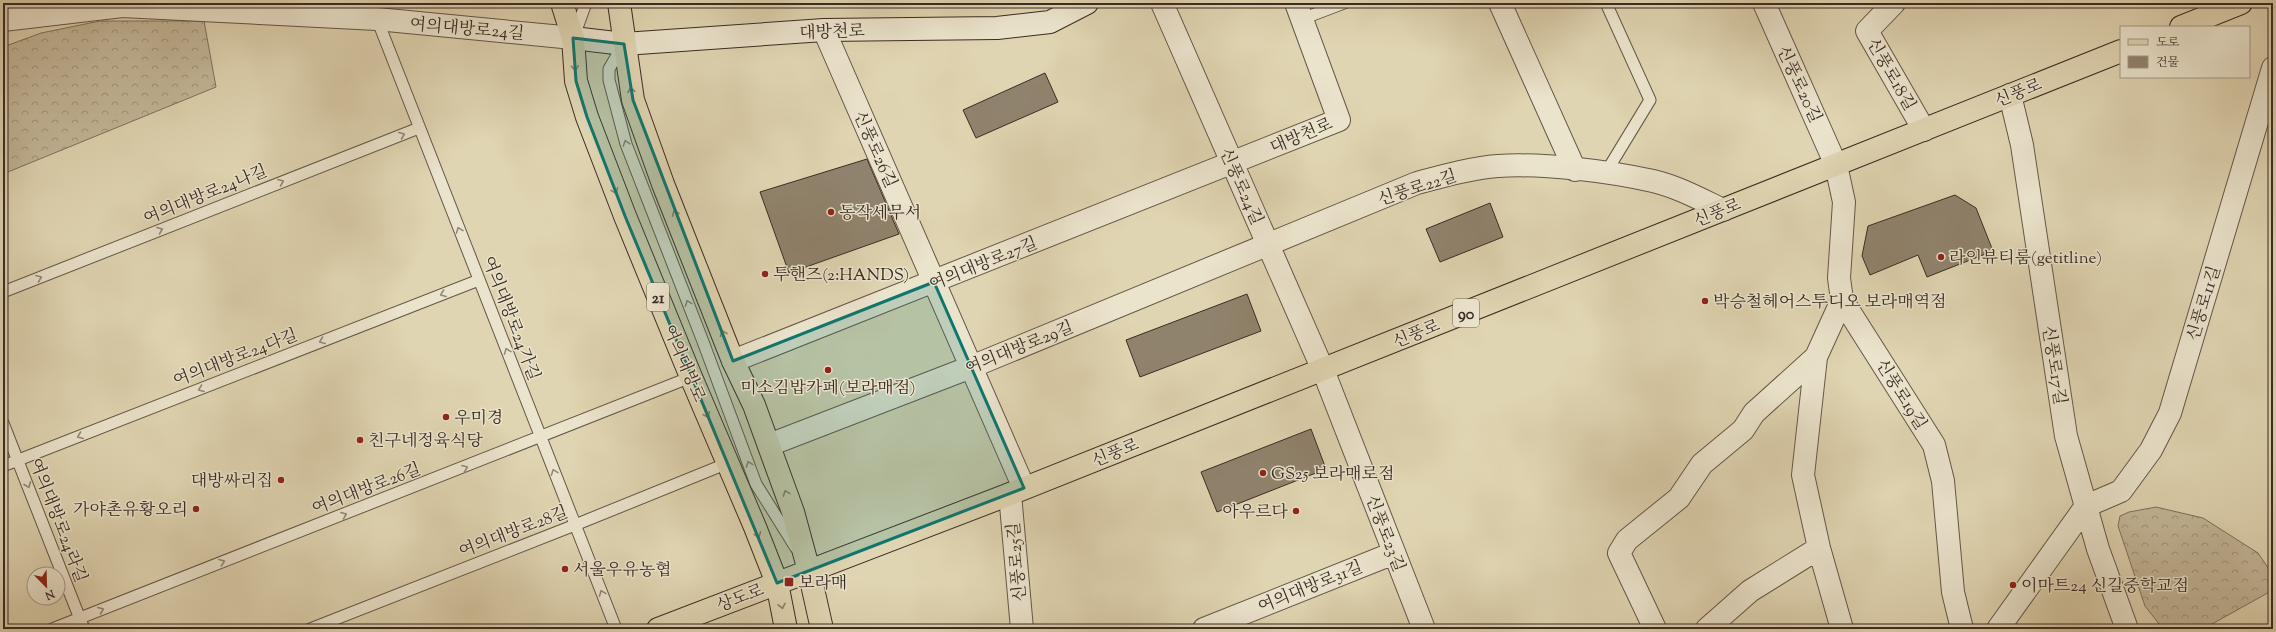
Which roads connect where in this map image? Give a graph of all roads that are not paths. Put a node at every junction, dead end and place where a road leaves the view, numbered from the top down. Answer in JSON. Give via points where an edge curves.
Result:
{"nodes":[{"id":1,"x":562,"y":3,"type":"edge"},
{"id":2,"x":586,"y":3,"type":"edge"},
{"id":3,"x":619,"y":3,"type":"edge"},
{"id":4,"x":1087,"y":3,"type":"edge"},
{"id":5,"x":1162,"y":3,"type":"edge"},
{"id":6,"x":1344,"y":3,"type":"edge"},
{"id":7,"x":1500,"y":3,"type":"edge"},
{"id":8,"x":1606,"y":3,"type":"edge"},
{"id":9,"x":1764,"y":3,"type":"edge"},
{"id":10,"x":1894,"y":3,"type":"edge"},
{"id":11,"x":2241,"y":3,"type":"edge"},
{"id":12,"x":2221,"y":8,"type":"edge"},
{"id":13,"x":1299,"y":11,"type":"edge"},
{"id":14,"x":3,"y":20,"type":"edge"},
{"id":15,"x":377,"y":20,"type":"junction"},
{"id":16,"x":2184,"y":26,"type":"edge"},
{"id":17,"x":824,"y":30,"type":"junction"},
{"id":18,"x":573,"y":38,"type":"junction"},
{"id":19,"x":624,"y":44,"type":"junction"},
{"id":20,"x":2120,"y":51,"type":"edge"},
{"id":21,"x":2273,"y":68,"type":"edge"},
{"id":22,"x":2010,"y":95,"type":"junction"},
{"id":23,"x":419,"y":128,"type":"junction"},
{"id":24,"x":1924,"y":130,"type":"junction"},
{"id":25,"x":1232,"y":163,"type":"junction"},
{"id":26,"x":1836,"y":164,"type":"junction"},
{"id":27,"x":1575,"y":170,"type":"junction"},
{"id":28,"x":1605,"y":174,"type":"junction"},
{"id":29,"x":1723,"y":210,"type":"junction"},
{"id":30,"x":1267,"y":244,"type":"junction"},
{"id":31,"x":479,"y":280,"type":"junction"},
{"id":32,"x":934,"y":282,"type":"junction"},
{"id":33,"x":3,"y":292,"type":"edge"},
{"id":34,"x":1842,"y":300,"type":"junction"},
{"id":35,"x":1816,"y":357,"type":"junction"},
{"id":36,"x":734,"y":361,"type":"junction"},
{"id":37,"x":971,"y":366,"type":"junction"},
{"id":38,"x":1323,"y":370,"type":"junction"},
{"id":39,"x":691,"y":377,"type":"junction"},
{"id":40,"x":3,"y":423,"type":"edge"},
{"id":41,"x":541,"y":438,"type":"junction"},
{"id":42,"x":769,"y":445,"type":"junction"},
{"id":43,"x":18,"y":460,"type":"junction"},
{"id":44,"x":728,"y":463,"type":"junction"},
{"id":45,"x":3,"y":466,"type":"edge"},
{"id":46,"x":1017,"y":491,"type":"junction"},
{"id":47,"x":2086,"y":506,"type":"junction"},
{"id":48,"x":575,"y":525,"type":"junction"},
{"id":49,"x":1819,"y":548,"type":"junction"},
{"id":50,"x":1394,"y":553,"type":"junction"},
{"id":51,"x":809,"y":571,"type":"junction"},
{"id":52,"x":777,"y":583,"type":"junction"},
{"id":53,"x":80,"y":618,"type":"junction"},
{"id":54,"x":52,"y":629,"type":"edge"},
{"id":55,"x":84,"y":629,"type":"edge"},
{"id":56,"x":310,"y":629,"type":"edge"},
{"id":57,"x":616,"y":629,"type":"edge"},
{"id":58,"x":658,"y":629,"type":"edge"},
{"id":59,"x":786,"y":629,"type":"edge"},
{"id":60,"x":822,"y":629,"type":"edge"},
{"id":61,"x":1022,"y":629,"type":"edge"},
{"id":62,"x":1204,"y":629,"type":"edge"},
{"id":63,"x":1424,"y":629,"type":"edge"},
{"id":64,"x":1655,"y":629,"type":"edge"},
{"id":65,"x":1707,"y":629,"type":"edge"},
{"id":66,"x":1842,"y":629,"type":"edge"},
{"id":67,"x":1962,"y":629,"type":"edge"},
{"id":68,"x":1998,"y":629,"type":"edge"},
{"id":69,"x":2127,"y":629,"type":"edge"}],
"edges":[{"from":1,"to":18,"type":"main road","name":"여의대방로","number":"21"},
{"from":2,"to":18,"type":"lane"},
{"from":3,"to":19,"type":"main road"},
{"from":4,"to":17,"type":"street","name":"대방천로","via":[[1050,22],[997,28]]},
{"from":5,"to":25,"type":"street","name":"신풍로24길"},
{"from":6,"to":13,"type":"lane","name":"대방천로"},
{"from":7,"to":27,"type":"street"},
{"from":8,"to":28,"type":"lane","via":[[1650,100]]},
{"from":9,"to":26,"type":"street","name":"신풍로20길"},
{"from":10,"to":24,"type":"street","name":"신풍로18길","via":[[1867,30]]},
{"from":11,"to":12,"type":"main road"},
{"from":12,"to":16,"type":"main road"},
{"from":13,"to":25,"type":"street","name":"대방천로","via":[[1339,120]]},
{"from":14,"to":15,"type":"street","name":"여의대방로24길","via":[[122,6]]},
{"from":15,"to":18,"type":"street","name":"여의대방로24길"},
{"from":15,"to":23,"type":"lane","name":"여의대방로24가길"},
{"from":17,"to":19,"type":"street","name":"대방천로"},
{"from":17,"to":32,"type":"street","name":"신풍로26길"},
{"from":18,"to":19,"type":"street","name":"대방천로"},
{"from":18,"to":39,"type":"main road","name":"여의대방로","number":"21","one_way":true,"via":[[576,81],[587,117],[624,216]]},
{"from":36,"to":19,"type":"main road","one_way":true,"via":[[633,100]]},
{"from":51,"to":19,"type":"lane","one_way":true,"via":[[756,484],[626,144],[609,80],[609,69]]},
{"from":20,"to":22,"type":"main road","name":"신풍로","number":"90"},
{"from":21,"to":47,"type":"street","name":"신풍로11길","via":[[2170,413],[2151,450],[2121,491]]},
{"from":22,"to":24,"type":"main road","name":"신풍로","number":"90"},
{"from":22,"to":47,"type":"street","name":"신풍로17길","via":[[2022,145],[2066,436]]},
{"from":31,"to":23,"type":"lane","name":"여의대방로24가길","one_way":true},
{"from":33,"to":23,"type":"lane","name":"여의대방로24나길","one_way":true},
{"from":24,"to":26,"type":"main road","name":"신풍로","number":"90"},
{"from":25,"to":30,"type":"street","name":"신풍로24길"},
{"from":25,"to":32,"type":"street","name":"여의대방로27길"},
{"from":26,"to":29,"type":"main road","name":"신풍로","number":"90"},
{"from":26,"to":34,"type":"street","name":"신풍로19길","via":[[1844,202],[1839,278]]},
{"from":27,"to":28,"type":"street","name":"신풍로22길"},
{"from":27,"to":30,"type":"street","name":"신풍로22길","via":[[1560,167],[1498,166],[1457,172],[1417,183]]},
{"from":28,"to":29,"type":"street","name":"신풍로22길","via":[[1653,181],[1680,190]]},
{"from":29,"to":38,"type":"main road","name":"신풍로","number":"90"},
{"from":30,"to":37,"type":"street","name":"여의대방로29길"},
{"from":30,"to":38,"type":"street","name":"신풍로24길"},
{"from":41,"to":31,"type":"lane","name":"여의대방로24가길","one_way":true},
{"from":31,"to":43,"type":"lane","name":"여의대방로24다길","one_way":true},
{"from":32,"to":36,"type":"street","name":"여의대방로27길"},
{"from":32,"to":37,"type":"street","name":"신풍로26길"},
{"from":34,"to":35,"type":"street"},
{"from":34,"to":67,"type":"street","name":"신풍로19길","via":[[1934,445],[1943,481],[1953,592]]},
{"from":35,"to":49,"type":"street","via":[[1803,475]]},
{"from":35,"to":64,"type":"street","via":[[1754,413],[1743,430],[1702,464],[1679,498],[1627,540],[1619,553]]},
{"from":36,"to":42,"type":"main road"},
{"from":37,"to":42,"type":"street","name":"여의대방로29길"},
{"from":37,"to":46,"type":"street","name":"신풍로26길"},
{"from":38,"to":46,"type":"main road","name":"신풍로","number":"90"},
{"from":38,"to":50,"type":"street","name":"신풍로23길"},
{"from":39,"to":41,"type":"lane","name":"여의대방로26길"},
{"from":39,"to":44,"type":"main road","name":"여의대방로","number":"21","one_way":true},
{"from":40,"to":43,"type":"lane","name":"여의대방로24라길"},
{"from":48,"to":41,"type":"lane","name":"여의대방로24가길","one_way":true},
{"from":53,"to":41,"type":"lane","name":"여의대방로26길","one_way":true},
{"from":51,"to":42,"type":"main road","one_way":true,"via":[[793,512]]},
{"from":43,"to":45,"type":"lane","name":"여의대방로24다길"},
{"from":43,"to":53,"type":"lane","name":"여의대방로24라길","one_way":true},
{"from":44,"to":48,"type":"lane","name":"여의대방로28길"},
{"from":44,"to":52,"type":"main road","name":"여의대방로","number":"21","one_way":true},
{"from":46,"to":51,"type":"main road","name":"신풍로","number":"90"},
{"from":46,"to":61,"type":"street","name":"신풍로25길"},
{"from":47,"to":68,"type":"street"},
{"from":47,"to":69,"type":"street","name":"신풍로17길","via":[[2098,549]]},
{"from":48,"to":56,"type":"lane","name":"여의대방로28길"},
{"from":57,"to":48,"type":"lane","name":"여의대방로24가길","one_way":true},
{"from":49,"to":65,"type":"street","via":[[1750,591]]},
{"from":49,"to":66,"type":"street"},
{"from":50,"to":62,"type":"street","name":"여의대방로31길"},
{"from":50,"to":63,"type":"street","name":"신풍로23길"},
{"from":51,"to":52,"type":"main road","name":"신풍로","number":"90"},
{"from":51,"to":60,"type":"main road"},
{"from":52,"to":58,"type":"main road","name":"상도로","number":"90"},
{"from":52,"to":59,"type":"main road","name":"여의대방로","number":"21","one_way":true},
{"from":53,"to":54,"type":"lane","name":"여의대방로26길"},
{"from":53,"to":55,"type":"lane","name":"여의대방로24라길"}]}
